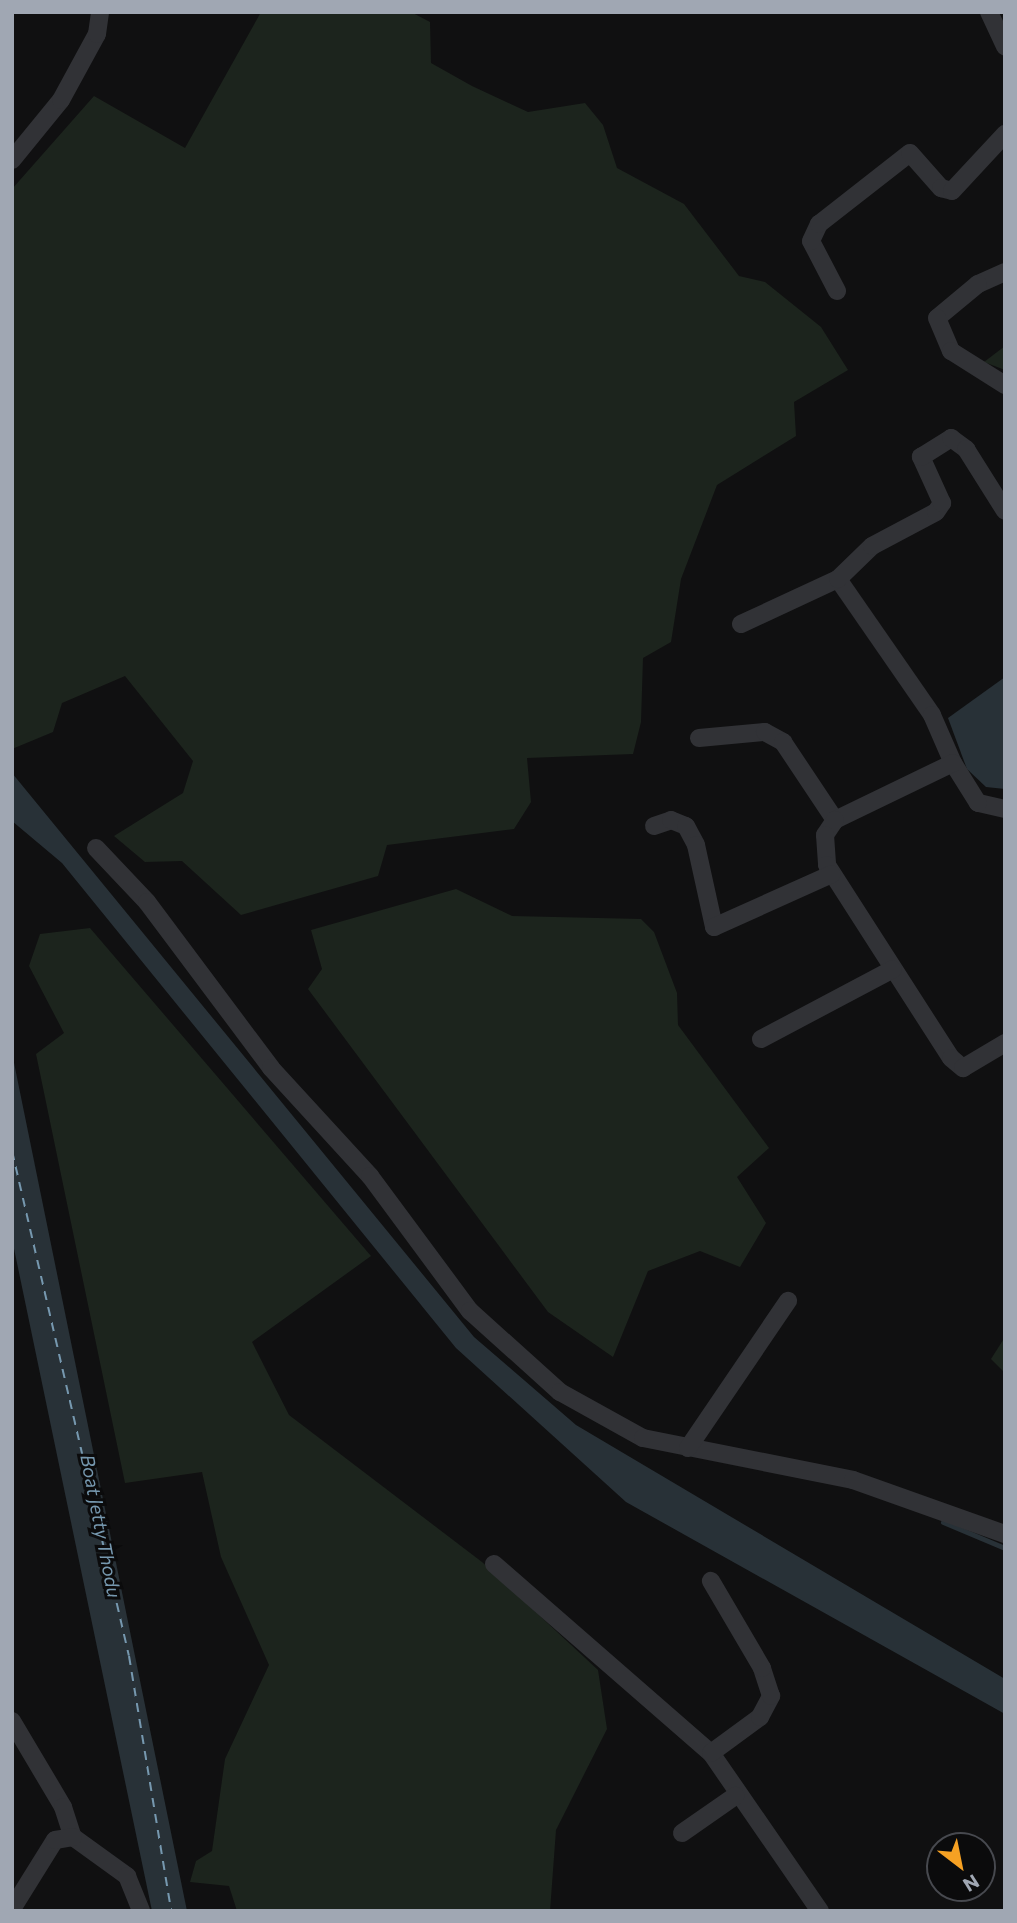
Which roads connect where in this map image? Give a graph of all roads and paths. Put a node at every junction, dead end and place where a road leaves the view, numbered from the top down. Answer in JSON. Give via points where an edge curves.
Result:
{"nodes":[{"id":1,"x":100,"y":12,"type":"edge"},
{"id":2,"x":989,"y":12,"type":"edge"},
{"id":3,"x":1005,"y":47,"type":"edge"},
{"id":4,"x":1005,"y":134,"type":"edge"},
{"id":5,"x":12,"y":160,"type":"edge"},
{"id":6,"x":1005,"y":272,"type":"edge"},
{"id":7,"x":837,"y":292,"type":"dead end"},
{"id":8,"x":1005,"y":384,"type":"edge"},
{"id":9,"x":1005,"y":511,"type":"edge"},
{"id":10,"x":838,"y":579,"type":"junction"},
{"id":11,"x":741,"y":624,"type":"dead end"},
{"id":12,"x":699,"y":738,"type":"dead end"},
{"id":13,"x":953,"y":763,"type":"junction"},
{"id":14,"x":1005,"y":809,"type":"edge"},
{"id":15,"x":835,"y":820,"type":"junction"},
{"id":16,"x":654,"y":826,"type":"dead end"},
{"id":17,"x":96,"y":848,"type":"dead end"},
{"id":18,"x":832,"y":874,"type":"junction"},
{"id":19,"x":893,"y":969,"type":"junction"},
{"id":20,"x":761,"y":1039,"type":"dead end"},
{"id":21,"x":1005,"y":1043,"type":"edge"},
{"id":22,"x":788,"y":1301,"type":"dead end"},
{"id":23,"x":688,"y":1448,"type":"junction"},
{"id":24,"x":1005,"y":1534,"type":"edge"},
{"id":25,"x":494,"y":1564,"type":"dead end"},
{"id":26,"x":711,"y":1581,"type":"dead end"},
{"id":27,"x":12,"y":1721,"type":"edge"},
{"id":28,"x":711,"y":1753,"type":"junction"},
{"id":29,"x":735,"y":1796,"type":"junction"},
{"id":30,"x":682,"y":1833,"type":"dead end"},
{"id":31,"x":74,"y":1837,"type":"junction"},
{"id":32,"x":812,"y":1908,"type":"edge"},
{"id":33,"x":12,"y":1909,"type":"edge"},
{"id":34,"x":141,"y":1911,"type":"edge"}],
"edges":[{"from":1,"to":5,"type":"street","via":[[97,34],[61,100]]},
{"from":2,"to":3,"type":"street"},
{"from":4,"to":7,"type":"street","via":[[952,191],[910,153],[819,224],[811,241]]},
{"from":6,"to":8,"type":"street","via":[[978,284],[937,318],[951,351]]},
{"from":9,"to":10,"type":"street","via":[[966,449],[951,438],[921,457],[942,503],[936,512],[872,546]]},
{"from":10,"to":11,"type":"street"},
{"from":10,"to":13,"type":"street","via":[[932,715]]},
{"from":12,"to":15,"type":"street","via":[[765,732],[782,742]]},
{"from":13,"to":14,"type":"street","via":[[978,803]]},
{"from":13,"to":15,"type":"street"},
{"from":15,"to":18,"type":"street","via":[[825,835]]},
{"from":16,"to":18,"type":"street","via":[[671,820],[686,826],[696,845],[714,927]]},
{"from":17,"to":23,"type":"street","via":[[147,902],[223,1011],[370,1176],[507,1351],[609,1421],[643,1438]]},
{"from":18,"to":19,"type":"street"},
{"from":19,"to":20,"type":"street"},
{"from":19,"to":21,"type":"street","via":[[963,1068]]},
{"from":22,"to":23,"type":"street"},
{"from":23,"to":24,"type":"street","via":[[853,1480]]},
{"from":25,"to":28,"type":"street"},
{"from":26,"to":28,"type":"street","via":[[762,1668],[771,1696],[749,1728]]},
{"from":27,"to":31,"type":"street","via":[[58,1796]]},
{"from":28,"to":29,"type":"street"},
{"from":29,"to":30,"type":"street"},
{"from":29,"to":32,"type":"street"},
{"from":31,"to":33,"type":"street","via":[[55,1840]]},
{"from":31,"to":34,"type":"street","via":[[127,1876]]}]}
